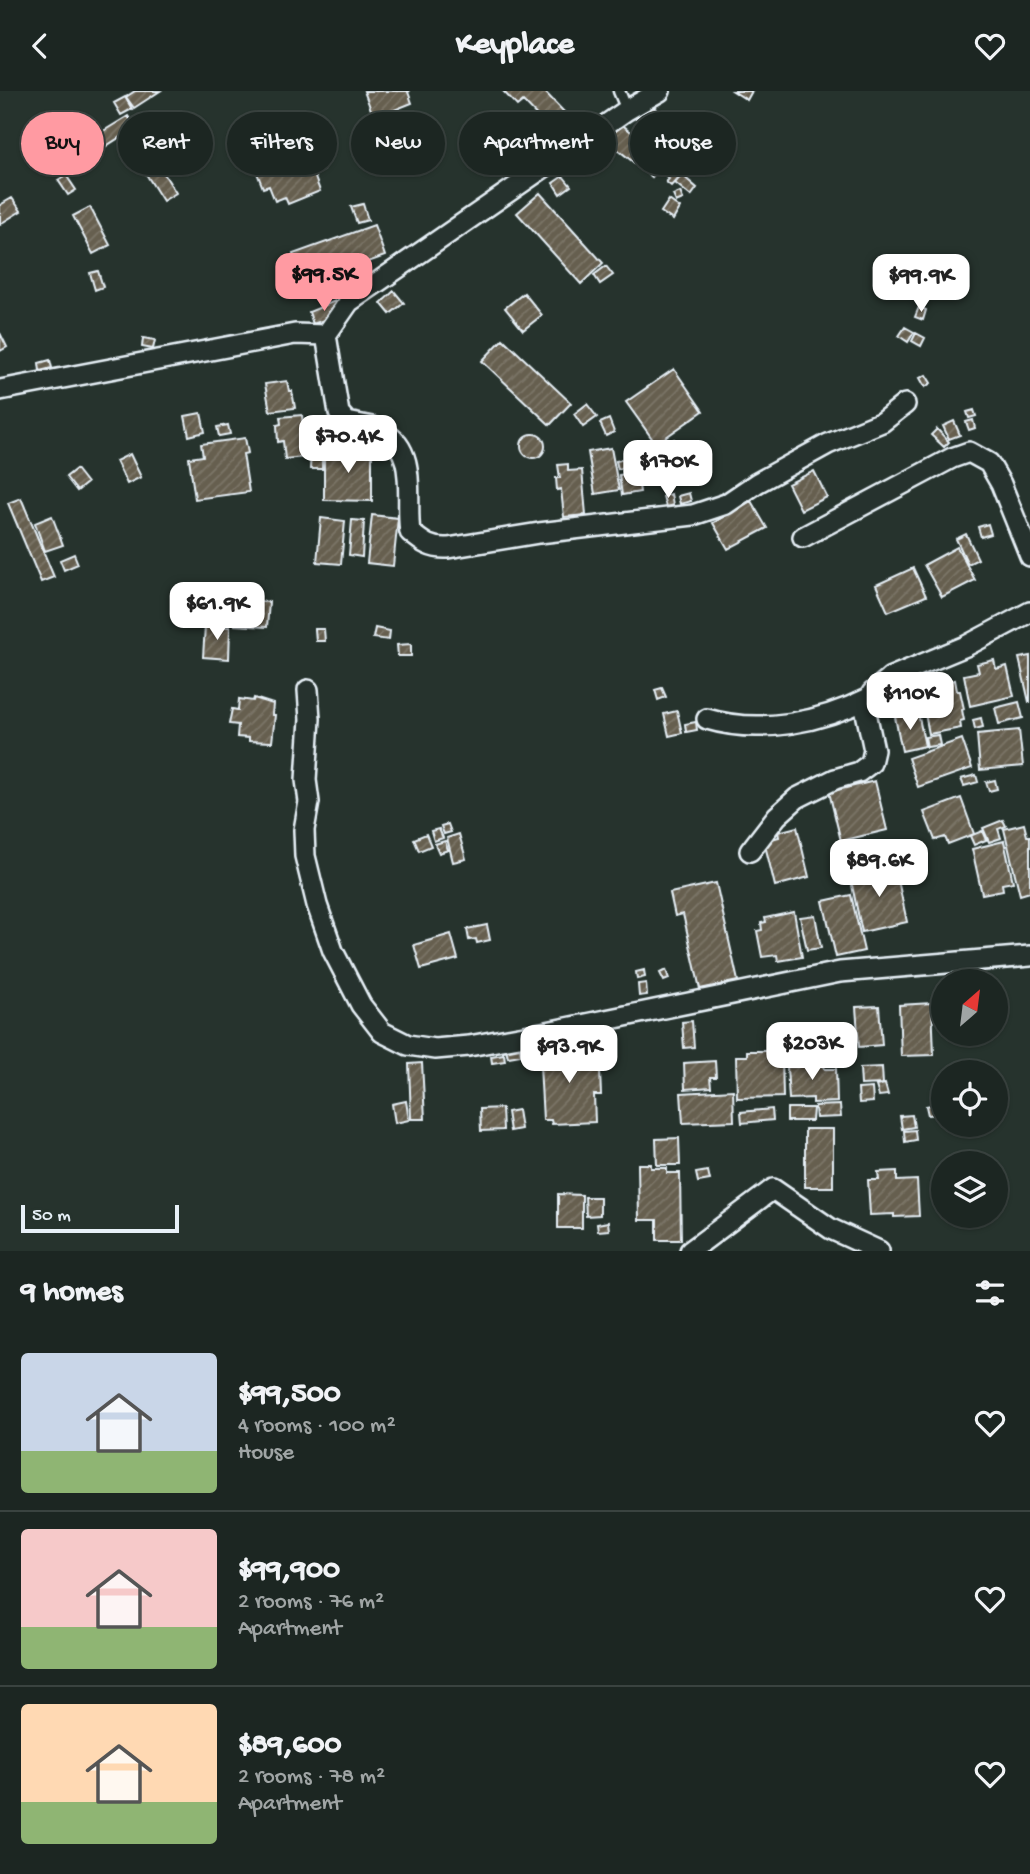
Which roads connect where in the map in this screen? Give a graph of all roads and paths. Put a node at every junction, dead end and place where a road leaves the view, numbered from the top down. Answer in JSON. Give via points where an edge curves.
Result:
{"nodes":[{"id":1,"x":619,"y":91,"type":"edge"},
{"id":2,"x":660,"y":91,"type":"edge"},
{"id":3,"x":626,"y":110,"type":"junction"},
{"id":4,"x":326,"y":335,"type":"junction"},
{"id":5,"x":0,"y":390,"type":"edge"},
{"id":6,"x":905,"y":404,"type":"dead end"},
{"id":7,"x":803,"y":537,"type":"dead end"},
{"id":8,"x":1030,"y":556,"type":"edge"},
{"id":9,"x":1030,"y":612,"type":"edge"},
{"id":10,"x":308,"y":690,"type":"dead end"},
{"id":11,"x":869,"y":698,"type":"junction"},
{"id":12,"x":707,"y":719,"type":"dead end"},
{"id":13,"x":750,"y":851,"type":"dead end"},
{"id":14,"x":1030,"y":956,"type":"edge"},
{"id":15,"x":690,"y":1251,"type":"edge"},
{"id":16,"x":879,"y":1251,"type":"edge"}],
"edges":[{"from":1,"to":3,"type":"lane"},
{"from":2,"to":3,"type":"street"},
{"from":3,"to":4,"type":"street","via":[[349,302]]},
{"from":4,"to":5,"type":"street","via":[[295,334]]},
{"from":4,"to":6,"type":"street","via":[[339,413],[348,422],[395,438],[405,457],[410,532],[436,549],[693,515],[726,504],[828,445],[882,422]]},
{"from":7,"to":8,"type":"street","via":[[969,452],[989,463]]},
{"from":9,"to":11,"type":"street","via":[[966,646],[891,677]]},
{"from":10,"to":14,"type":"street","via":[[309,802],[304,856],[317,905],[333,951],[361,1005],[382,1032],[408,1045],[435,1049],[469,1046],[840,972]]},
{"from":11,"to":12,"type":"street","via":[[818,718],[789,723],[735,726]]},
{"from":11,"to":13,"type":"street","via":[[865,708],[874,750],[871,763],[797,797]]},
{"from":15,"to":16,"type":"street","via":[[773,1189],[831,1229]]}]}
